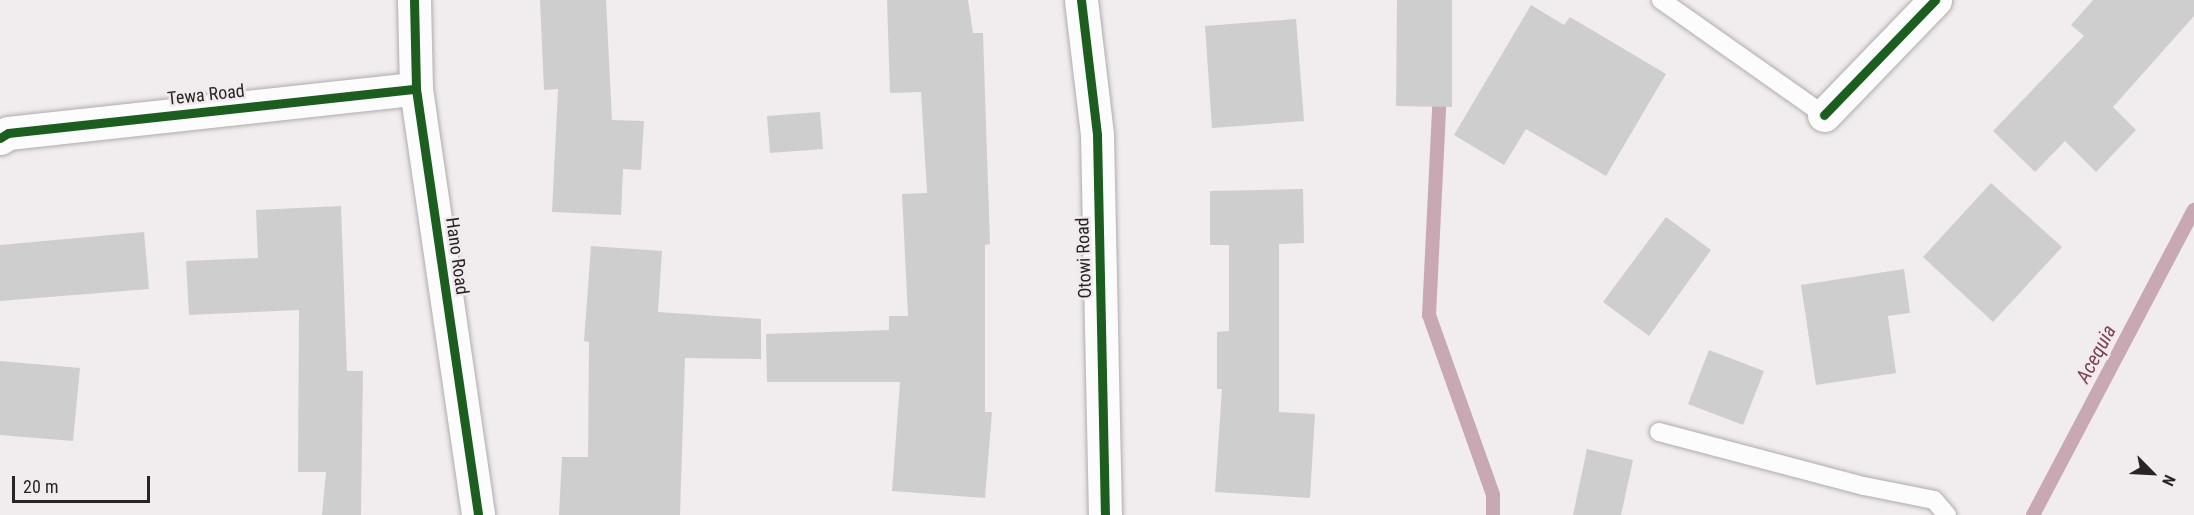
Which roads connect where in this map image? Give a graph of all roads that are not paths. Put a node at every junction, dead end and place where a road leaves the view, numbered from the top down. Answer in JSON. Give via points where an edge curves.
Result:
{"nodes":[{"id":1,"x":414,"y":0,"type":"edge"},
{"id":2,"x":1081,"y":0,"type":"edge"},
{"id":3,"x":1661,"y":0,"type":"edge"},
{"id":4,"x":1935,"y":0,"type":"edge"},
{"id":5,"x":416,"y":89,"type":"junction"},
{"id":6,"x":1824,"y":115,"type":"joint"},
{"id":7,"x":0,"y":138,"type":"edge"},
{"id":8,"x":1659,"y":432,"type":"dead end"},
{"id":9,"x":478,"y":515,"type":"edge"},
{"id":10,"x":1105,"y":515,"type":"edge"},
{"id":11,"x":1947,"y":515,"type":"edge"}],
"edges":[{"from":1,"to":5,"type":"street","name":"Hano Road"},
{"from":2,"to":10,"type":"street","name":"Otowi Road","via":[[1096,135]]},
{"from":3,"to":6,"type":"lane"},
{"from":4,"to":6,"type":"street"},
{"from":5,"to":7,"type":"street","name":"Tewa Road","via":[[8,133]]},
{"from":5,"to":9,"type":"street","name":"Hano Road"},
{"from":8,"to":11,"type":"lane","via":[[1864,486],[1934,500]]}]}
